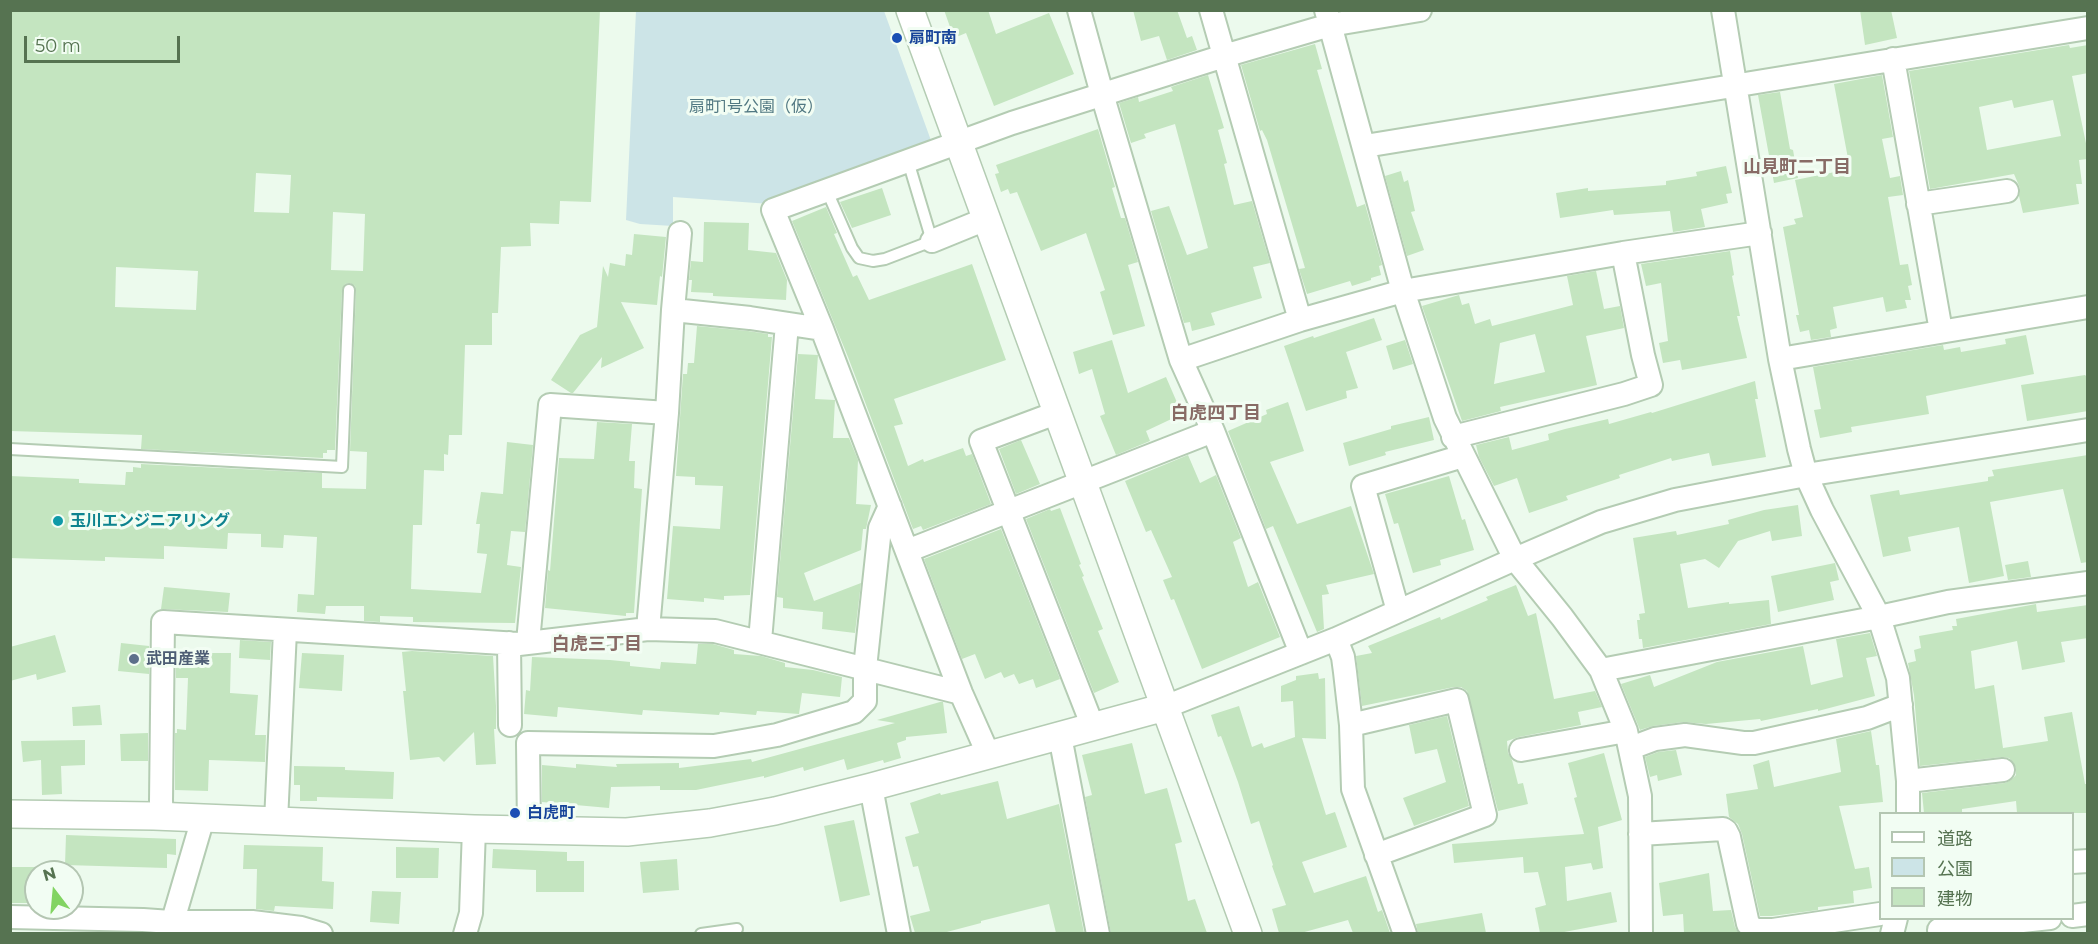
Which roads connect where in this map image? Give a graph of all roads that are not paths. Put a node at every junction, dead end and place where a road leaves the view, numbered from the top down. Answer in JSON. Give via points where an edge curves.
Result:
{"nodes":[{"id":1,"x":910,"y":10,"type":"edge"},
{"id":2,"x":1079,"y":10,"type":"edge"},
{"id":3,"x":1211,"y":10,"type":"edge"},
{"id":4,"x":1420,"y":10,"type":"edge"},
{"id":5,"x":1723,"y":10,"type":"edge"},
{"id":6,"x":1328,"y":18,"type":"edge"},
{"id":7,"x":2088,"y":27,"type":"edge"},
{"id":8,"x":1224,"y":56,"type":"junction"},
{"id":9,"x":1893,"y":59,"type":"junction"},
{"id":10,"x":1736,"y":87,"type":"junction"},
{"id":11,"x":1102,"y":94,"type":"junction"},
{"id":12,"x":958,"y":143,"type":"junction"},
{"id":13,"x":1365,"y":146,"type":"junction"},
{"id":14,"x":908,"y":161,"type":"junction"},
{"id":15,"x":827,"y":191,"type":"junction"},
{"id":16,"x":2007,"y":191,"type":"dead end"},
{"id":17,"x":1918,"y":204,"type":"junction"},
{"id":18,"x":986,"y":219,"type":"junction"},
{"id":19,"x":680,"y":233,"type":"dead end"},
{"id":20,"x":1760,"y":233,"type":"junction"},
{"id":21,"x":933,"y":241,"type":"junction"},
{"id":22,"x":1623,"y":253,"type":"junction"},
{"id":23,"x":349,"y":290,"type":"dead end"},
{"id":24,"x":1403,"y":291,"type":"junction"},
{"id":25,"x":2088,"y":307,"type":"edge"},
{"id":26,"x":673,"y":310,"type":"junction"},
{"id":27,"x":1300,"y":320,"type":"junction"},
{"id":28,"x":787,"y":324,"type":"junction"},
{"id":29,"x":822,"y":329,"type":"junction"},
{"id":30,"x":1941,"y":331,"type":"junction"},
{"id":31,"x":1780,"y":359,"type":"junction"},
{"id":32,"x":1181,"y":360,"type":"junction"},
{"id":33,"x":1056,"y":412,"type":"junction"},
{"id":34,"x":667,"y":413,"type":"junction"},
{"id":35,"x":2088,"y":430,"type":"edge"},
{"id":36,"x":1213,"y":431,"type":"junction"},
{"id":37,"x":1458,"y":447,"type":"junction"},
{"id":38,"x":10,"y":449,"type":"edge"},
{"id":39,"x":1806,"y":475,"type":"junction"},
{"id":40,"x":1081,"y":482,"type":"junction"},
{"id":41,"x":890,"y":506,"type":"junction"},
{"id":42,"x":1008,"y":511,"type":"junction"},
{"id":43,"x":907,"y":551,"type":"junction"},
{"id":44,"x":1515,"y":559,"type":"junction"},
{"id":45,"x":2088,"y":583,"type":"edge"},
{"id":46,"x":1398,"y":611,"type":"junction"},
{"id":47,"x":1879,"y":617,"type":"junction"},
{"id":48,"x":648,"y":629,"type":"junction"},
{"id":49,"x":285,"y":631,"type":"junction"},
{"id":50,"x":1336,"y":639,"type":"junction"},
{"id":51,"x":760,"y":641,"type":"junction"},
{"id":52,"x":518,"y":643,"type":"junction"},
{"id":53,"x":1302,"y":653,"type":"junction"},
{"id":54,"x":866,"y":668,"type":"junction"},
{"id":55,"x":1601,"y":670,"type":"junction"},
{"id":56,"x":961,"y":693,"type":"junction"},
{"id":57,"x":1901,"y":705,"type":"junction"},
{"id":58,"x":1165,"y":707,"type":"junction"},
{"id":59,"x":510,"y":725,"type":"dead end"},
{"id":60,"x":1351,"y":725,"type":"junction"},
{"id":61,"x":1093,"y":727,"type":"junction"},
{"id":62,"x":1060,"y":736,"type":"junction"},
{"id":63,"x":1629,"y":740,"type":"junction"},
{"id":64,"x":1521,"y":750,"type":"dead end"},
{"id":65,"x":989,"y":756,"type":"junction"},
{"id":66,"x":2002,"y":770,"type":"dead end"},
{"id":67,"x":1908,"y":781,"type":"junction"},
{"id":68,"x":871,"y":788,"type":"junction"},
{"id":69,"x":1908,"y":812,"type":"edge"},
{"id":70,"x":10,"y":814,"type":"edge"},
{"id":71,"x":162,"y":817,"type":"junction"},
{"id":72,"x":203,"y":818,"type":"junction"},
{"id":73,"x":276,"y":821,"type":"junction"},
{"id":74,"x":474,"y":829,"type":"junction"},
{"id":75,"x":529,"y":830,"type":"junction"},
{"id":76,"x":1640,"y":834,"type":"junction"},
{"id":77,"x":1376,"y":855,"type":"junction"},
{"id":78,"x":1879,"y":914,"type":"edge"},
{"id":79,"x":10,"y":917,"type":"edge"},
{"id":80,"x":2017,"y":920,"type":"edge"},
{"id":81,"x":2000,"y":921,"type":"edge"},
{"id":82,"x":170,"y":928,"type":"edge"},
{"id":83,"x":736,"y":929,"type":"dead end"},
{"id":84,"x":1939,"y":930,"type":"dead end"},
{"id":85,"x":321,"y":933,"type":"edge"},
{"id":86,"x":465,"y":933,"type":"edge"},
{"id":87,"x":701,"y":933,"type":"edge"},
{"id":88,"x":899,"y":933,"type":"edge"},
{"id":89,"x":1098,"y":933,"type":"edge"},
{"id":90,"x":1248,"y":933,"type":"edge"},
{"id":91,"x":1405,"y":933,"type":"edge"},
{"id":92,"x":1641,"y":933,"type":"edge"}],
"edges":[{"from":1,"to":12,"type":"street"},
{"from":2,"to":11,"type":"street"},
{"from":3,"to":8,"type":"street"},
{"from":4,"to":6,"type":"street"},
{"from":5,"to":10,"type":"street"},
{"from":6,"to":8,"type":"street"},
{"from":6,"to":13,"type":"street"},
{"from":7,"to":9,"type":"street"},
{"from":8,"to":11,"type":"street"},
{"from":8,"to":27,"type":"street"},
{"from":9,"to":10,"type":"street"},
{"from":9,"to":17,"type":"street"},
{"from":10,"to":13,"type":"street"},
{"from":10,"to":20,"type":"street"},
{"from":11,"to":12,"type":"street"},
{"from":11,"to":32,"type":"street"},
{"from":12,"to":14,"type":"street"},
{"from":12,"to":18,"type":"street"},
{"from":13,"to":24,"type":"street"},
{"from":14,"to":15,"type":"street"},
{"from":14,"to":21,"type":"lane"},
{"from":15,"to":21,"type":"lane","via":[[859,258],[885,259]]},
{"from":15,"to":29,"type":"street","via":[[773,210]]},
{"from":16,"to":17,"type":"street"},
{"from":17,"to":30,"type":"street"},
{"from":18,"to":21,"type":"street"},
{"from":18,"to":33,"type":"street"},
{"from":19,"to":26,"type":"street"},
{"from":20,"to":22,"type":"street"},
{"from":20,"to":31,"type":"street"},
{"from":22,"to":24,"type":"street"},
{"from":22,"to":37,"type":"street","via":[[1651,385]]},
{"from":23,"to":38,"type":"lane","via":[[342,466]]},
{"from":24,"to":27,"type":"street"},
{"from":24,"to":37,"type":"street"},
{"from":25,"to":30,"type":"street"},
{"from":26,"to":28,"type":"street"},
{"from":26,"to":34,"type":"street"},
{"from":27,"to":32,"type":"street"},
{"from":28,"to":29,"type":"street"},
{"from":28,"to":51,"type":"street"},
{"from":29,"to":41,"type":"street"},
{"from":30,"to":31,"type":"street"},
{"from":31,"to":39,"type":"street"},
{"from":32,"to":36,"type":"street"},
{"from":33,"to":40,"type":"street"},
{"from":33,"to":42,"type":"street","via":[[981,441]]},
{"from":34,"to":48,"type":"street"},
{"from":34,"to":52,"type":"street","via":[[550,405]]},
{"from":35,"to":39,"type":"street"},
{"from":36,"to":40,"type":"street"},
{"from":36,"to":53,"type":"street"},
{"from":37,"to":44,"type":"street"},
{"from":37,"to":46,"type":"street","via":[[1363,486]]},
{"from":39,"to":44,"type":"street","via":[[1675,500],[1601,522]]},
{"from":39,"to":47,"type":"street"},
{"from":40,"to":42,"type":"street"},
{"from":40,"to":58,"type":"street"},
{"from":41,"to":43,"type":"street"},
{"from":41,"to":54,"type":"street","via":[[879,528]]},
{"from":42,"to":43,"type":"street"},
{"from":42,"to":61,"type":"street"},
{"from":43,"to":56,"type":"street"},
{"from":44,"to":46,"type":"street"},
{"from":44,"to":55,"type":"street"},
{"from":45,"to":47,"type":"street","via":[[1947,602]]},
{"from":46,"to":50,"type":"street"},
{"from":47,"to":55,"type":"street"},
{"from":47,"to":57,"type":"street","via":[[1898,678]]},
{"from":48,"to":51,"type":"street","via":[[715,631]]},
{"from":48,"to":52,"type":"street"},
{"from":49,"to":52,"type":"street"},
{"from":49,"to":71,"type":"street","via":[[163,622]]},
{"from":49,"to":73,"type":"street"},
{"from":50,"to":53,"type":"street"},
{"from":50,"to":60,"type":"street","via":[[1343,657]]},
{"from":51,"to":54,"type":"street"},
{"from":52,"to":59,"type":"street"},
{"from":53,"to":58,"type":"street"},
{"from":54,"to":56,"type":"street"},
{"from":54,"to":75,"type":"street","via":[[865,700],[854,712],[777,735],[714,746],[528,743]]},
{"from":55,"to":63,"type":"street"},
{"from":56,"to":65,"type":"street"},
{"from":57,"to":63,"type":"street","via":[[1866,718],[1754,743],[1685,735]]},
{"from":57,"to":67,"type":"street"},
{"from":58,"to":61,"type":"street"},
{"from":58,"to":90,"type":"street"},
{"from":60,"to":77,"type":"street","via":[[1353,789]]},
{"from":60,"to":77,"type":"street","via":[[1457,700],[1485,815]]},
{"from":61,"to":62,"type":"street"},
{"from":62,"to":65,"type":"street"},
{"from":62,"to":89,"type":"street"},
{"from":63,"to":64,"type":"street"},
{"from":63,"to":76,"type":"street","via":[[1640,796]]},
{"from":65,"to":68,"type":"street"},
{"from":66,"to":67,"type":"street"},
{"from":67,"to":69,"type":"street"},
{"from":68,"to":75,"type":"street","via":[[710,823],[627,832]]},
{"from":68,"to":88,"type":"street"},
{"from":70,"to":71,"type":"street"},
{"from":71,"to":72,"type":"street"},
{"from":72,"to":73,"type":"street"},
{"from":72,"to":82,"type":"street"},
{"from":73,"to":74,"type":"street"},
{"from":74,"to":75,"type":"street"},
{"from":74,"to":86,"type":"street","via":[[471,913]]},
{"from":76,"to":78,"type":"street","via":[[1726,831],[1748,924],[1755,930]]},
{"from":76,"to":92,"type":"street"},
{"from":77,"to":91,"type":"street"},
{"from":79,"to":82,"type":"street","via":[[143,920]]},
{"from":80,"to":81,"type":"street"},
{"from":81,"to":84,"type":"street"},
{"from":82,"to":85,"type":"street","via":[[274,924]]},
{"from":83,"to":87,"type":"lane"}]}
